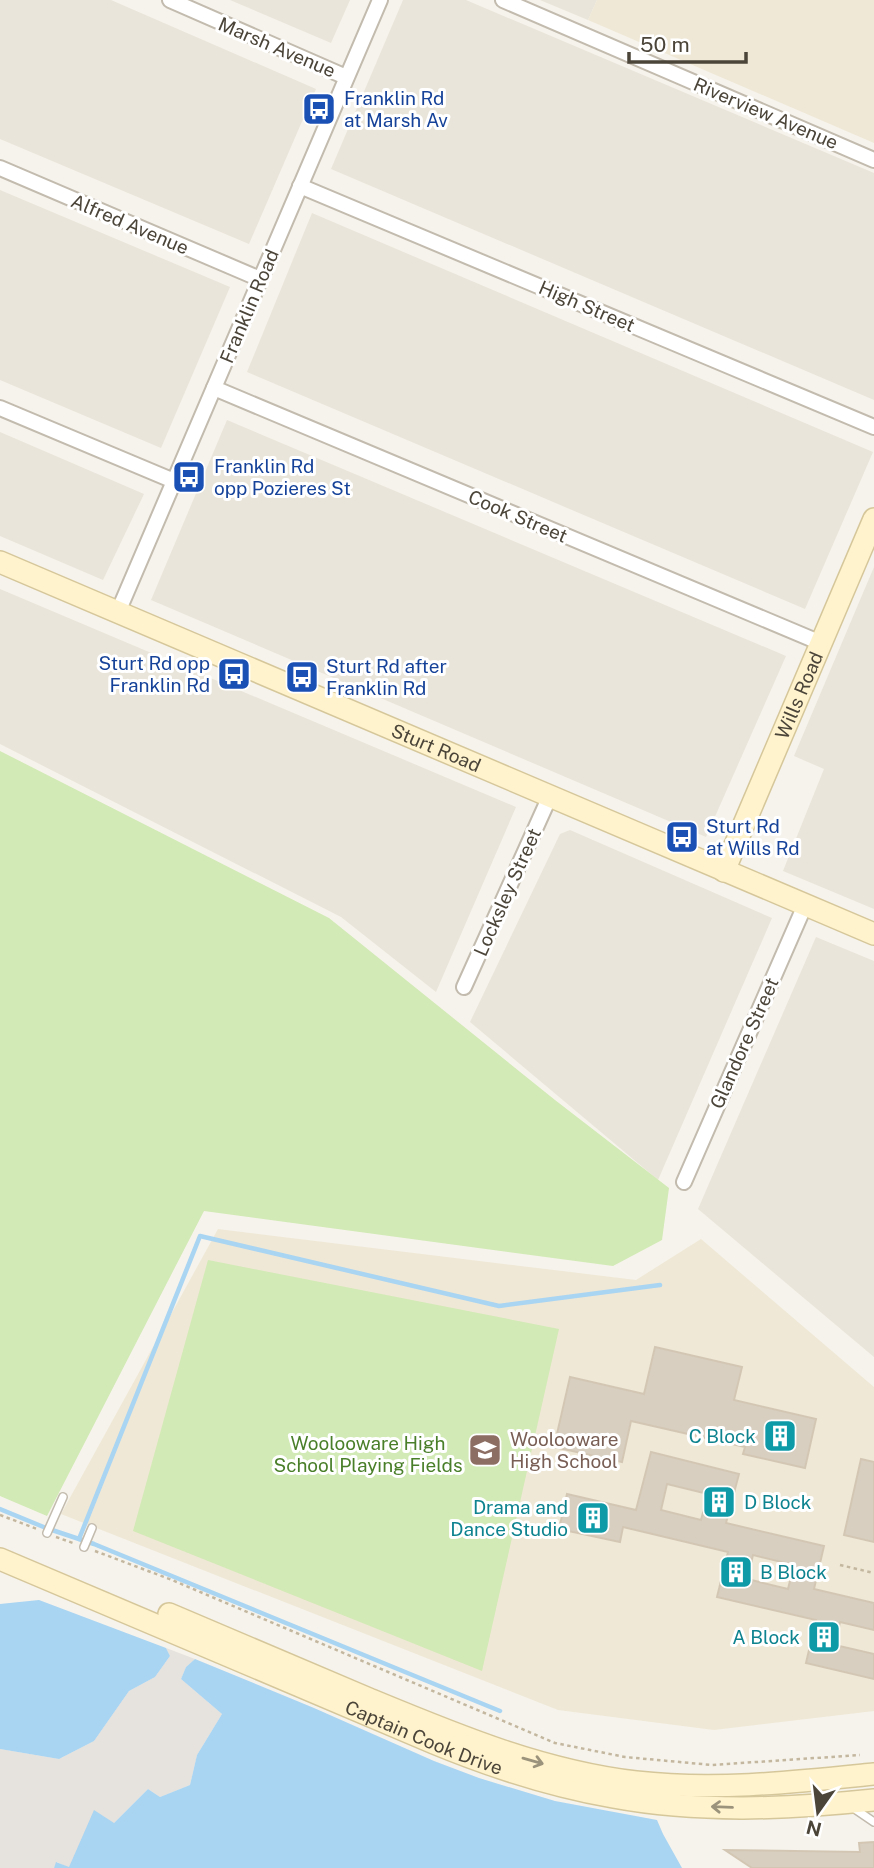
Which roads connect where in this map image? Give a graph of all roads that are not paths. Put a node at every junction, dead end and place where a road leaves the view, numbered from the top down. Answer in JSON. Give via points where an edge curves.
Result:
{"nodes":[{"id":1,"x":170,"y":0,"type":"edge"},
{"id":2,"x":380,"y":0,"type":"edge"},
{"id":3,"x":503,"y":0,"type":"edge"},
{"id":4,"x":346,"y":77,"type":"junction"},
{"id":5,"x":874,"y":160,"type":"edge"},
{"id":6,"x":0,"y":168,"type":"edge"},
{"id":7,"x":300,"y":186,"type":"junction"},
{"id":8,"x":260,"y":279,"type":"junction"},
{"id":9,"x":214,"y":388,"type":"junction"},
{"id":10,"x":0,"y":408,"type":"edge"},
{"id":11,"x":874,"y":427,"type":"edge"},
{"id":12,"x":174,"y":481,"type":"junction"},
{"id":13,"x":874,"y":519,"type":"edge"},
{"id":14,"x":0,"y":562,"type":"edge"},
{"id":15,"x":118,"y":612,"type":"junction"},
{"id":16,"x":821,"y":643,"type":"junction"},
{"id":17,"x":550,"y":796,"type":"junction"},
{"id":18,"x":724,"y":870,"type":"junction"},
{"id":19,"x":805,"y":905,"type":"junction"},
{"id":20,"x":874,"y":934,"type":"edge"},
{"id":21,"x":464,"y":987,"type":"dead end"},
{"id":22,"x":684,"y":1182,"type":"dead end"},
{"id":23,"x":63,"y":1497,"type":"dead end"},
{"id":24,"x":90,"y":1532,"type":"dead end"},
{"id":25,"x":48,"y":1533,"type":"road end"},
{"id":26,"x":0,"y":1544,"type":"edge"},
{"id":27,"x":84,"y":1547,"type":"road end"},
{"id":28,"x":0,"y":1559,"type":"edge"},
{"id":29,"x":874,"y":1774,"type":"edge"},
{"id":30,"x":874,"y":1800,"type":"edge"},
{"id":31,"x":846,"y":1803,"type":"junction"},
{"id":32,"x":874,"y":1822,"type":"edge"}],
"edges":[{"from":1,"to":4,"type":"street","name":"Marsh Avenue"},
{"from":2,"to":4,"type":"street","name":"Franklin Road"},
{"from":3,"to":5,"type":"street","name":"Riverview Avenue"},
{"from":4,"to":7,"type":"street","name":"Franklin Road"},
{"from":6,"to":8,"type":"street","name":"Alfred Avenue"},
{"from":7,"to":8,"type":"street","name":"Franklin Road"},
{"from":7,"to":11,"type":"street","name":"High Street"},
{"from":8,"to":9,"type":"street","name":"Franklin Road"},
{"from":9,"to":12,"type":"street","name":"Franklin Road"},
{"from":9,"to":16,"type":"street","name":"Cook Street"},
{"from":10,"to":12,"type":"street"},
{"from":12,"to":15,"type":"street","name":"Franklin Road"},
{"from":13,"to":16,"type":"main road","name":"Wills Road"},
{"from":14,"to":15,"type":"main road","name":"Sturt Road"},
{"from":15,"to":17,"type":"main road","name":"Sturt Road"},
{"from":16,"to":18,"type":"main road","name":"Wills Road"},
{"from":17,"to":18,"type":"main road","name":"Sturt Road"},
{"from":17,"to":21,"type":"street","name":"Locksley Street"},
{"from":18,"to":19,"type":"main road","name":"Sturt Road"},
{"from":19,"to":20,"type":"main road","name":"Sturt Road"},
{"from":19,"to":22,"type":"street","name":"Glandore Street"},
{"from":23,"to":25,"type":"lane"},
{"from":24,"to":27,"type":"lane"},
{"from":26,"to":29,"type":"main road","name":"Captain Cook Drive","one_way":true,"via":[[456,1735],[551,1766],[634,1782],[702,1787]]},
{"from":31,"to":28,"type":"main road","name":"Captain Cook Drive","one_way":true,"via":[[729,1808],[676,1805],[614,1798],[524,1776],[434,1743]]},
{"from":30,"to":31,"type":"main road","name":"Captain Cook Drive"},
{"from":31,"to":32,"type":"lane"}]}
